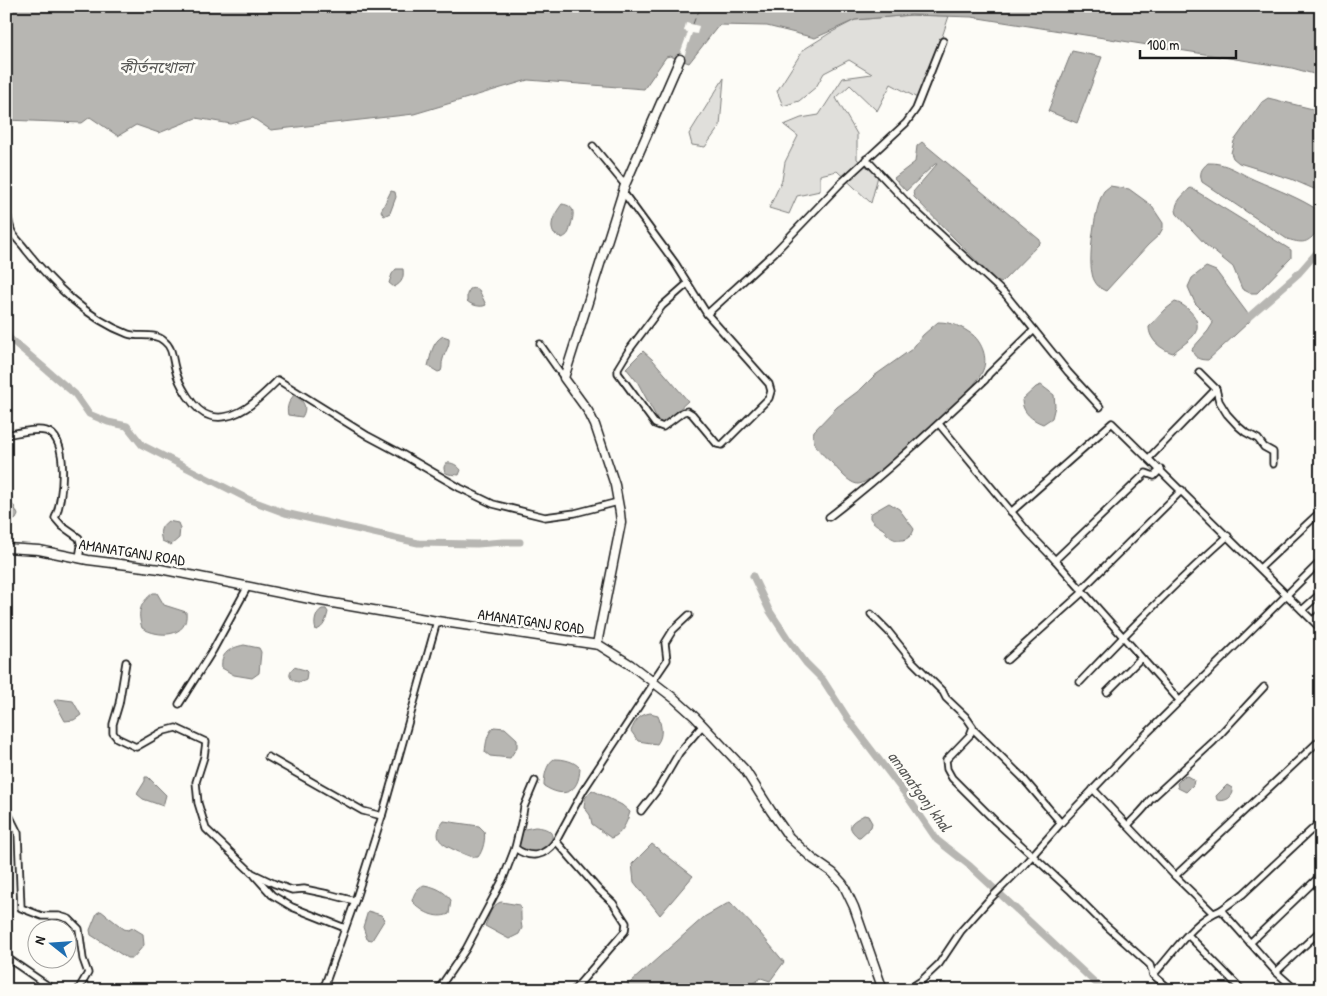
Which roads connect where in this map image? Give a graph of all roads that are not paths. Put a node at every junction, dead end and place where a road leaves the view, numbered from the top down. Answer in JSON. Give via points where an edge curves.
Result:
{"nodes":[{"id":1,"x":943,"y":41,"type":"dead end"},
{"id":2,"x":680,"y":59,"type":"dead end"},
{"id":3,"x":593,"y":146,"type":"dead end"},
{"id":4,"x":866,"y":160,"type":"junction"},
{"id":5,"x":624,"y":188,"type":"junction"},
{"id":6,"x":8,"y":218,"type":"dead end"},
{"id":7,"x":687,"y":284,"type":"junction"},
{"id":8,"x":707,"y":314,"type":"junction"},
{"id":9,"x":1034,"y":330,"type":"junction"},
{"id":10,"x":540,"y":344,"type":"dead end"},
{"id":11,"x":1199,"y":372,"type":"dead end"},
{"id":12,"x":564,"y":378,"type":"junction"},
{"id":13,"x":1216,"y":389,"type":"junction"},
{"id":14,"x":1100,"y":407,"type":"dead end"},
{"id":15,"x":939,"y":424,"type":"junction"},
{"id":16,"x":6,"y":435,"type":"edge"},
{"id":17,"x":1149,"y":458,"type":"junction"},
{"id":18,"x":1273,"y":464,"type":"dead end"},
{"id":19,"x":1161,"y":469,"type":"junction"},
{"id":20,"x":1182,"y":490,"type":"junction"},
{"id":21,"x":618,"y":502,"type":"junction"},
{"id":22,"x":1321,"y":511,"type":"edge"},
{"id":23,"x":1011,"y":512,"type":"junction"},
{"id":24,"x":829,"y":517,"type":"dead end"},
{"id":25,"x":1228,"y":536,"type":"junction"},
{"id":26,"x":6,"y":548,"type":"edge"},
{"id":27,"x":79,"y":558,"type":"junction"},
{"id":28,"x":1055,"y":560,"type":"junction"},
{"id":29,"x":1321,"y":561,"type":"edge"},
{"id":30,"x":1260,"y":568,"type":"junction"},
{"id":31,"x":248,"y":586,"type":"junction"},
{"id":32,"x":1082,"y":591,"type":"junction"},
{"id":33,"x":1321,"y":593,"type":"edge"},
{"id":34,"x":1287,"y":594,"type":"junction"},
{"id":35,"x":1302,"y":610,"type":"junction"},
{"id":36,"x":1321,"y":613,"type":"edge"},
{"id":37,"x":871,"y":614,"type":"dead end"},
{"id":38,"x":689,"y":615,"type":"dead end"},
{"id":39,"x":1313,"y":620,"type":"junction"},
{"id":40,"x":437,"y":621,"type":"junction"},
{"id":41,"x":1321,"y":629,"type":"edge"},
{"id":42,"x":1122,"y":637,"type":"junction"},
{"id":43,"x":6,"y":640,"type":"edge"},
{"id":44,"x":597,"y":644,"type":"junction"},
{"id":45,"x":6,"y":646,"type":"edge"},
{"id":46,"x":1141,"y":658,"type":"junction"},
{"id":47,"x":1007,"y":660,"type":"dead end"},
{"id":48,"x":126,"y":662,"type":"dead end"},
{"id":49,"x":1080,"y":682,"type":"dead end"},
{"id":50,"x":653,"y":683,"type":"junction"},
{"id":51,"x":1264,"y":687,"type":"dead end"},
{"id":52,"x":1107,"y":692,"type":"dead end"},
{"id":53,"x":1179,"y":700,"type":"junction"},
{"id":54,"x":179,"y":704,"type":"dead end"},
{"id":55,"x":703,"y":725,"type":"junction"},
{"id":56,"x":973,"y":729,"type":"junction"},
{"id":57,"x":1321,"y":739,"type":"edge"},
{"id":58,"x":268,"y":757,"type":"dead end"},
{"id":59,"x":535,"y":781,"type":"dead end"},
{"id":60,"x":1093,"y":790,"type":"junction"},
{"id":61,"x":6,"y":806,"type":"edge"},
{"id":62,"x":641,"y":811,"type":"dead end"},
{"id":63,"x":382,"y":816,"type":"junction"},
{"id":64,"x":1321,"y":821,"type":"edge"},
{"id":65,"x":1061,"y":822,"type":"junction"},
{"id":66,"x":1128,"y":825,"type":"junction"},
{"id":67,"x":556,"y":841,"type":"junction"},
{"id":68,"x":515,"y":848,"type":"junction"},
{"id":69,"x":1033,"y":856,"type":"junction"},
{"id":70,"x":252,"y":873,"type":"junction"},
{"id":71,"x":1321,"y":875,"type":"edge"},
{"id":72,"x":1176,"y":876,"type":"junction"},
{"id":73,"x":355,"y":902,"type":"junction"},
{"id":74,"x":1221,"y":910,"type":"junction"},
{"id":75,"x":1213,"y":913,"type":"junction"},
{"id":76,"x":345,"y":928,"type":"junction"},
{"id":77,"x":1321,"y":930,"type":"edge"},
{"id":78,"x":1188,"y":935,"type":"junction"},
{"id":79,"x":1250,"y":943,"type":"junction"},
{"id":80,"x":6,"y":957,"type":"edge"},
{"id":81,"x":1276,"y":972,"type":"junction"},
{"id":82,"x":1153,"y":974,"type":"junction"},
{"id":83,"x":1321,"y":980,"type":"edge"},
{"id":84,"x":52,"y":990,"type":"edge"},
{"id":85,"x":78,"y":990,"type":"edge"},
{"id":86,"x":323,"y":990,"type":"edge"},
{"id":87,"x":438,"y":990,"type":"edge"},
{"id":88,"x":574,"y":990,"type":"edge"},
{"id":89,"x":883,"y":990,"type":"edge"},
{"id":90,"x":907,"y":990,"type":"edge"},
{"id":91,"x":1171,"y":990,"type":"edge"},
{"id":92,"x":1242,"y":990,"type":"edge"},
{"id":93,"x":1296,"y":990,"type":"edge"},
{"id":94,"x":1311,"y":990,"type":"edge"}],
"edges":[{"from":1,"to":4,"type":"street","via":[[916,109]]},
{"from":2,"to":5,"type":"main road"},
{"from":3,"to":5,"type":"street"},
{"from":4,"to":8,"type":"street","via":[[774,253]]},
{"from":4,"to":9,"type":"street","via":[[912,208],[1006,295]]},
{"from":5,"to":7,"type":"street"},
{"from":5,"to":12,"type":"main road"},
{"from":6,"to":21,"type":"street","via":[[12,232],[34,260],[78,305],[130,335],[143,334],[163,339],[172,350],[175,370],[194,405],[209,416],[227,416],[250,406],[278,380],[368,436],[493,504],[545,517]]},
{"from":7,"to":8,"type":"street"},
{"from":7,"to":8,"type":"street","via":[[662,306],[629,350],[618,373],[655,424],[663,427],[688,411],[717,444],[722,445],[769,398],[771,391],[769,384]]},
{"from":9,"to":14,"type":"street"},
{"from":9,"to":15,"type":"street"},
{"from":10,"to":12,"type":"street"},
{"from":11,"to":13,"type":"street"},
{"from":12,"to":21,"type":"main road","via":[[595,425],[611,468]]},
{"from":13,"to":17,"type":"street"},
{"from":13,"to":18,"type":"street","via":[[1227,414],[1273,452]]},
{"from":15,"to":23,"type":"street"},
{"from":15,"to":24,"type":"street"},
{"from":16,"to":27,"type":"street","via":[[37,430],[47,431],[56,437],[62,464],[60,504],[55,518],[79,538]]},
{"from":17,"to":19,"type":"street"},
{"from":17,"to":23,"type":"street","via":[[1112,423]]},
{"from":19,"to":20,"type":"street"},
{"from":19,"to":28,"type":"street","via":[[1154,476],[1146,473]]},
{"from":20,"to":25,"type":"street"},
{"from":20,"to":32,"type":"street"},
{"from":21,"to":44,"type":"main road","via":[[621,523]]},
{"from":22,"to":30,"type":"street"},
{"from":23,"to":28,"type":"street"},
{"from":25,"to":30,"type":"street"},
{"from":25,"to":42,"type":"street"},
{"from":26,"to":27,"type":"main road","name":"AMANATGANJ ROAD"},
{"from":27,"to":31,"type":"main road","name":"AMANATGANJ ROAD"},
{"from":28,"to":32,"type":"street"},
{"from":29,"to":34,"type":"street"},
{"from":30,"to":34,"type":"street"},
{"from":31,"to":40,"type":"main road","name":"AMANATGANJ ROAD"},
{"from":31,"to":54,"type":"street"},
{"from":32,"to":42,"type":"street"},
{"from":32,"to":47,"type":"street"},
{"from":33,"to":35,"type":"street"},
{"from":34,"to":35,"type":"street"},
{"from":34,"to":53,"type":"street"},
{"from":35,"to":39,"type":"street"},
{"from":36,"to":39,"type":"street"},
{"from":37,"to":56,"type":"street","via":[[966,717]]},
{"from":38,"to":50,"type":"street","via":[[665,643],[667,660]]},
{"from":39,"to":41,"type":"street"},
{"from":40,"to":44,"type":"main road","name":"AMANATGANJ ROAD"},
{"from":40,"to":63,"type":"street"},
{"from":42,"to":46,"type":"street"},
{"from":42,"to":49,"type":"street"},
{"from":43,"to":45,"type":"street"},
{"from":44,"to":50,"type":"main road","name":"AMANATGANJ ROAD"},
{"from":46,"to":52,"type":"street"},
{"from":46,"to":53,"type":"street"},
{"from":48,"to":70,"type":"street","via":[[113,733],[136,746],[176,728],[206,742],[196,782],[206,829]]},
{"from":50,"to":55,"type":"main road","name":"AMANATGANJ ROAD"},
{"from":50,"to":67,"type":"street","via":[[582,791]]},
{"from":51,"to":66,"type":"street"},
{"from":53,"to":60,"type":"street"},
{"from":55,"to":62,"type":"street","via":[[679,753]]},
{"from":55,"to":89,"type":"main road","name":"AMANATGANJ ROAD","via":[[745,770],[790,837],[843,884]]},
{"from":56,"to":65,"type":"street","via":[[1022,777]]},
{"from":56,"to":69,"type":"street","via":[[946,760],[947,768],[952,778]]},
{"from":57,"to":72,"type":"street"},
{"from":58,"to":63,"type":"street","via":[[363,812]]},
{"from":59,"to":68,"type":"street","via":[[524,807]]},
{"from":60,"to":65,"type":"street"},
{"from":60,"to":66,"type":"street"},
{"from":61,"to":85,"type":"street","via":[[18,833],[21,908],[42,916],[69,919],[79,929],[88,973]]},
{"from":63,"to":73,"type":"street"},
{"from":64,"to":74,"type":"street","via":[[1243,894]]},
{"from":65,"to":69,"type":"street"},
{"from":66,"to":72,"type":"street"},
{"from":67,"to":68,"type":"street","via":[[541,855]]},
{"from":67,"to":88,"type":"street","via":[[613,903],[626,923],[625,930]]},
{"from":68,"to":87,"type":"street","via":[[503,879],[466,949]]},
{"from":69,"to":82,"type":"street","via":[[1150,965]]},
{"from":69,"to":90,"type":"street","via":[[961,931],[939,964]]},
{"from":70,"to":73,"type":"street","via":[[292,890],[304,889]]},
{"from":70,"to":76,"type":"street","via":[[272,895],[292,907]]},
{"from":71,"to":79,"type":"street"},
{"from":72,"to":75,"type":"street"},
{"from":73,"to":76,"type":"street"},
{"from":74,"to":75,"type":"street"},
{"from":74,"to":79,"type":"street"},
{"from":75,"to":78,"type":"street"},
{"from":76,"to":86,"type":"street"},
{"from":77,"to":81,"type":"street"},
{"from":78,"to":82,"type":"street"},
{"from":78,"to":92,"type":"street"},
{"from":79,"to":81,"type":"street"},
{"from":80,"to":84,"type":"street"},
{"from":81,"to":93,"type":"street"},
{"from":82,"to":91,"type":"street"},
{"from":83,"to":94,"type":"street"}]}
